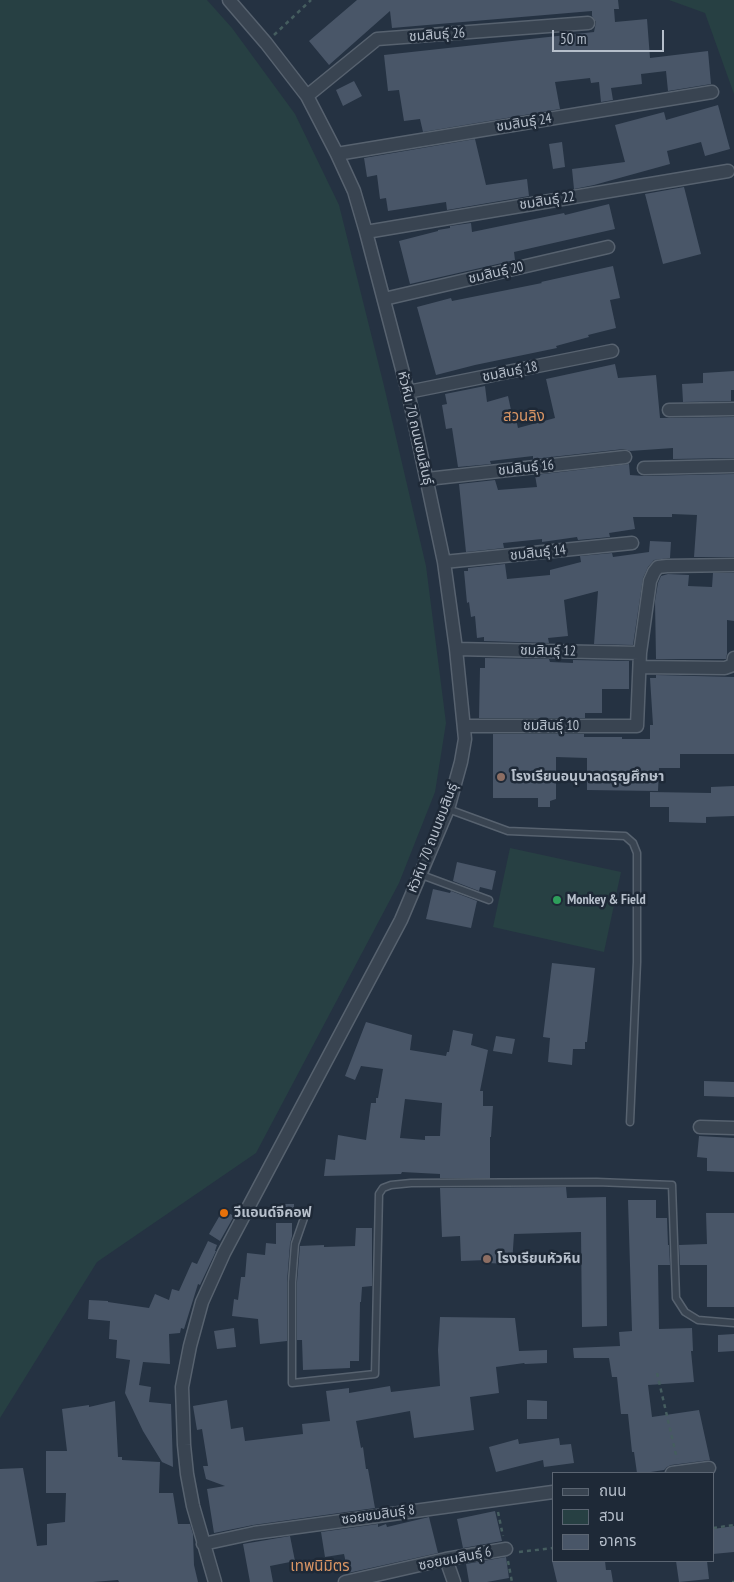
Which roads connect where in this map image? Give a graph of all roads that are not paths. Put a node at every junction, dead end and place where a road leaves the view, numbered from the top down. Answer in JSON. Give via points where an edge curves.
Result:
{"nodes":[{"id":1,"x":228,"y":0,"type":"edge"},
{"id":2,"x":588,"y":23,"type":"dead end"},
{"id":3,"x":712,"y":92,"type":"dead end"},
{"id":4,"x":307,"y":96,"type":"junction"},
{"id":5,"x":337,"y":154,"type":"junction"},
{"id":6,"x":728,"y":171,"type":"dead end"},
{"id":7,"x":366,"y":232,"type":"junction"},
{"id":8,"x":608,"y":247,"type":"dead end"},
{"id":9,"x":384,"y":299,"type":"junction"},
{"id":10,"x":612,"y":351,"type":"dead end"},
{"id":11,"x":408,"y":392,"type":"junction"},
{"id":12,"x":734,"y":408,"type":"edge"},
{"id":13,"x":670,"y":410,"type":"dead end"},
{"id":14,"x":625,"y":457,"type":"dead end"},
{"id":15,"x":734,"y":466,"type":"edge"},
{"id":16,"x":644,"y":468,"type":"dead end"},
{"id":17,"x":427,"y":478,"type":"junction"},
{"id":18,"x":632,"y":543,"type":"dead end"},
{"id":19,"x":444,"y":562,"type":"junction"},
{"id":20,"x":734,"y":565,"type":"edge"},
{"id":21,"x":456,"y":649,"type":"junction"},
{"id":22,"x":640,"y":653,"type":"junction"},
{"id":23,"x":734,"y":658,"type":"edge"},
{"id":24,"x":640,"y":667,"type":"junction"},
{"id":25,"x":464,"y":726,"type":"junction"},
{"id":26,"x":448,"y":808,"type":"junction"},
{"id":27,"x":419,"y":874,"type":"junction"},
{"id":28,"x":489,"y":900,"type":"dead end"},
{"id":29,"x":630,"y":1122,"type":"dead end"},
{"id":30,"x":700,"y":1127,"type":"dead end"},
{"id":31,"x":734,"y":1128,"type":"edge"},
{"id":32,"x":304,"y":1218,"type":"dead end"},
{"id":33,"x":734,"y":1323,"type":"edge"},
{"id":34,"x":708,"y":1468,"type":"dead end"},
{"id":35,"x":682,"y":1472,"type":"edge"},
{"id":36,"x":552,"y":1492,"type":"edge"},
{"id":37,"x":204,"y":1544,"type":"junction"},
{"id":38,"x":506,"y":1549,"type":"road end"},
{"id":39,"x":446,"y":1559,"type":"junction"},
{"id":40,"x":215,"y":1582,"type":"edge"},
{"id":41,"x":345,"y":1582,"type":"edge"},
{"id":42,"x":454,"y":1582,"type":"edge"}],
"edges":[{"from":1,"to":4,"type":"street","name":"หัวหิน 70 ถนนชมสินธุ์"},
{"from":2,"to":4,"type":"street","name":"ชมสินธุ์ 26","via":[[377,39]]},
{"from":3,"to":5,"type":"street","name":"ชมสินธุ์ 24"},
{"from":4,"to":5,"type":"street","name":"หัวหิน 70 ถนนชมสินธุ์"},
{"from":5,"to":7,"type":"street","name":"หัวหิน 70 ถนนชมสินธุ์","via":[[354,191]]},
{"from":6,"to":7,"type":"street","name":"ชมสินธุ์ 22"},
{"from":7,"to":9,"type":"street","name":"หัวหิน 70 ถนนชมสินธุ์"},
{"from":8,"to":9,"type":"street","name":"ชมสินธุ์ 20"},
{"from":9,"to":11,"type":"street","name":"หัวหิน 70 ถนนชมสินธุ์"},
{"from":10,"to":11,"type":"street","name":"ชมสินธุ์ 18"},
{"from":11,"to":17,"type":"street","name":"หัวหิน 70 ถนนชมสินธุ์"},
{"from":12,"to":13,"type":"street"},
{"from":14,"to":17,"type":"street","name":"ชมสินธุ์ 16"},
{"from":15,"to":16,"type":"street"},
{"from":17,"to":19,"type":"street","name":"หัวหิน 70 ถนนชมสินธุ์"},
{"from":18,"to":19,"type":"street","name":"ชมสินธุ์ 14"},
{"from":19,"to":21,"type":"street","name":"หัวหิน 70 ถนนชมสินธุ์"},
{"from":20,"to":22,"type":"street","via":[[658,568],[650,581]]},
{"from":21,"to":22,"type":"street","name":"ชมสินธุ์ 12"},
{"from":21,"to":25,"type":"street","name":"หัวหิน 70 ถนนชมสินธุ์"},
{"from":22,"to":24,"type":"street"},
{"from":23,"to":24,"type":"street","via":[[733,665],[725,668]]},
{"from":24,"to":25,"type":"street","name":"ชมสินธุ์ 10","via":[[637,726]]},
{"from":25,"to":26,"type":"street","name":"หัวหิน 70 ถนนชมสินธุ์","via":[[461,762]]},
{"from":26,"to":27,"type":"street","name":"หัวหิน 70 ถนนชมสินธุ์"},
{"from":26,"to":29,"type":"lane","via":[[508,831],[625,836],[634,842],[637,853],[637,962]]},
{"from":27,"to":28,"type":"lane"},
{"from":27,"to":37,"type":"street","name":"หัวหิน 70 ถนนชมสินธุ์","via":[[401,920],[224,1253],[202,1302],[182,1387],[182,1414],[187,1474]]},
{"from":30,"to":31,"type":"street"},
{"from":32,"to":33,"type":"lane","via":[[295,1244],[292,1282],[292,1383],[375,1374],[379,1194],[391,1185],[597,1182],[672,1185],[676,1298],[685,1312],[698,1320]]},
{"from":34,"to":35,"type":"street"},
{"from":36,"to":37,"type":"street","name":"ซอยชมสินธุ์ 8","via":[[254,1533]]},
{"from":37,"to":40,"type":"street","name":"หัวหิน 70 ถนนชมสินธุ์"},
{"from":38,"to":39,"type":"street","name":"ซอยชมสินธุ์ 6"},
{"from":39,"to":41,"type":"street","name":"ซอยชมสินธุ์ 6"},
{"from":39,"to":42,"type":"street"}]}
